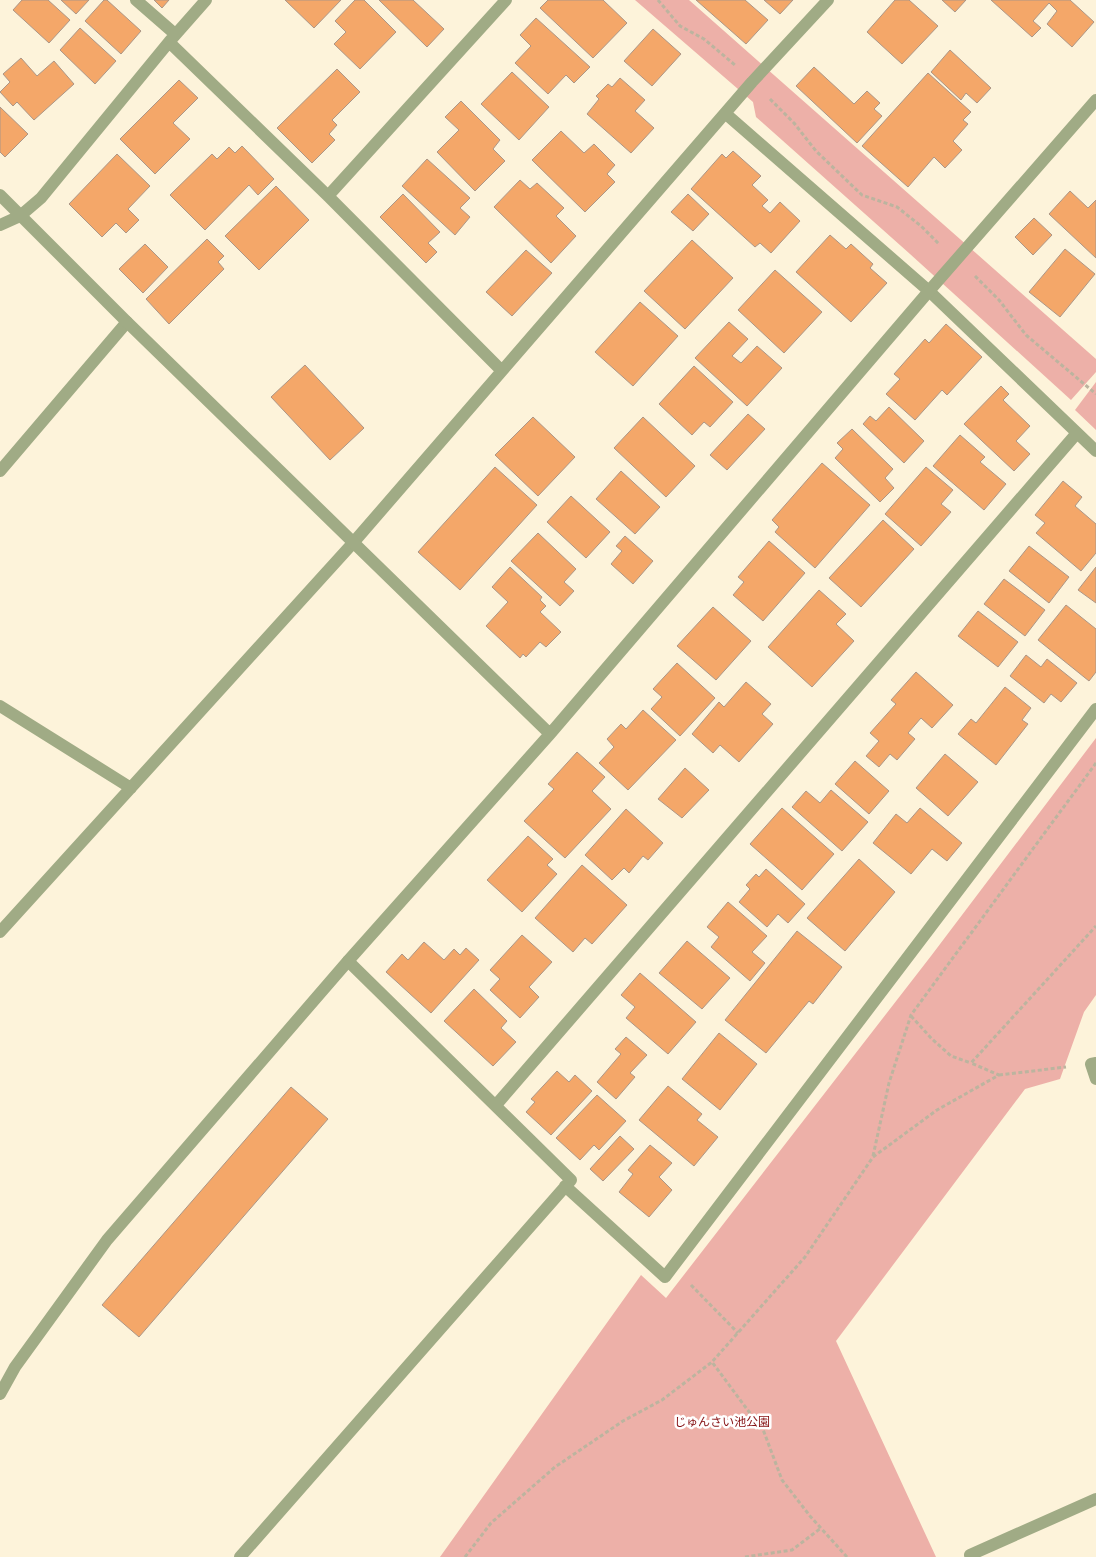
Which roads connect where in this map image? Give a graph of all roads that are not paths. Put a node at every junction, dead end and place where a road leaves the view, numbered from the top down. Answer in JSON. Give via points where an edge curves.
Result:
{"nodes":[{"id":1,"x":136,"y":0,"type":"edge"},
{"id":2,"x":206,"y":0,"type":"edge"},
{"id":3,"x":506,"y":0,"type":"edge"},
{"id":4,"x":828,"y":0,"type":"edge"},
{"id":5,"x":172,"y":38,"type":"junction"},
{"id":6,"x":1096,"y":100,"type":"edge"},
{"id":7,"x":726,"y":114,"type":"junction"},
{"id":8,"x":0,"y":195,"type":"edge"},
{"id":9,"x":328,"y":196,"type":"junction"},
{"id":10,"x":20,"y":216,"type":"junction"},
{"id":11,"x":0,"y":225,"type":"edge"},
{"id":12,"x":929,"y":291,"type":"junction"},
{"id":13,"x":126,"y":322,"type":"junction"},
{"id":14,"x":502,"y":370,"type":"junction"},
{"id":15,"x":1077,"y":433,"type":"junction"},
{"id":16,"x":1096,"y":451,"type":"edge"},
{"id":17,"x":0,"y":471,"type":"edge"},
{"id":18,"x":353,"y":543,"type":"junction"},
{"id":19,"x":0,"y":706,"type":"edge"},
{"id":20,"x":1096,"y":709,"type":"edge"},
{"id":21,"x":550,"y":734,"type":"junction"},
{"id":22,"x":130,"y":788,"type":"junction"},
{"id":23,"x":0,"y":932,"type":"edge"},
{"id":24,"x":348,"y":961,"type":"junction"},
{"id":25,"x":1094,"y":1064,"type":"edge"},
{"id":26,"x":1096,"y":1079,"type":"edge"},
{"id":27,"x":496,"y":1105,"type":"junction"},
{"id":28,"x":565,"y":1186,"type":"junction"},
{"id":29,"x":0,"y":1394,"type":"edge"},
{"id":30,"x":1096,"y":1499,"type":"edge"},
{"id":31,"x":970,"y":1555,"type":"dead end"},
{"id":32,"x":240,"y":1557,"type":"edge"}],
"edges":[{"from":1,"to":5,"type":"street"},
{"from":2,"to":5,"type":"street"},
{"from":3,"to":9,"type":"street"},
{"from":4,"to":7,"type":"street"},
{"from":5,"to":9,"type":"street"},
{"from":5,"to":10,"type":"street","via":[[41,198]]},
{"from":6,"to":12,"type":"street"},
{"from":7,"to":12,"type":"street"},
{"from":7,"to":14,"type":"street"},
{"from":8,"to":10,"type":"street"},
{"from":9,"to":14,"type":"street"},
{"from":10,"to":11,"type":"street"},
{"from":10,"to":13,"type":"street"},
{"from":12,"to":15,"type":"street"},
{"from":12,"to":21,"type":"street"},
{"from":13,"to":17,"type":"street"},
{"from":13,"to":18,"type":"street"},
{"from":14,"to":18,"type":"street"},
{"from":15,"to":16,"type":"street"},
{"from":15,"to":27,"type":"street"},
{"from":18,"to":21,"type":"street"},
{"from":18,"to":22,"type":"street"},
{"from":19,"to":22,"type":"street"},
{"from":20,"to":28,"type":"street","via":[[665,1277]]},
{"from":21,"to":24,"type":"street"},
{"from":22,"to":23,"type":"street"},
{"from":24,"to":27,"type":"street"},
{"from":24,"to":29,"type":"street","via":[[107,1240],[15,1367]]},
{"from":25,"to":26,"type":"street"},
{"from":27,"to":28,"type":"street","via":[[571,1180]]},
{"from":28,"to":32,"type":"street"},
{"from":30,"to":31,"type":"street"}]}
